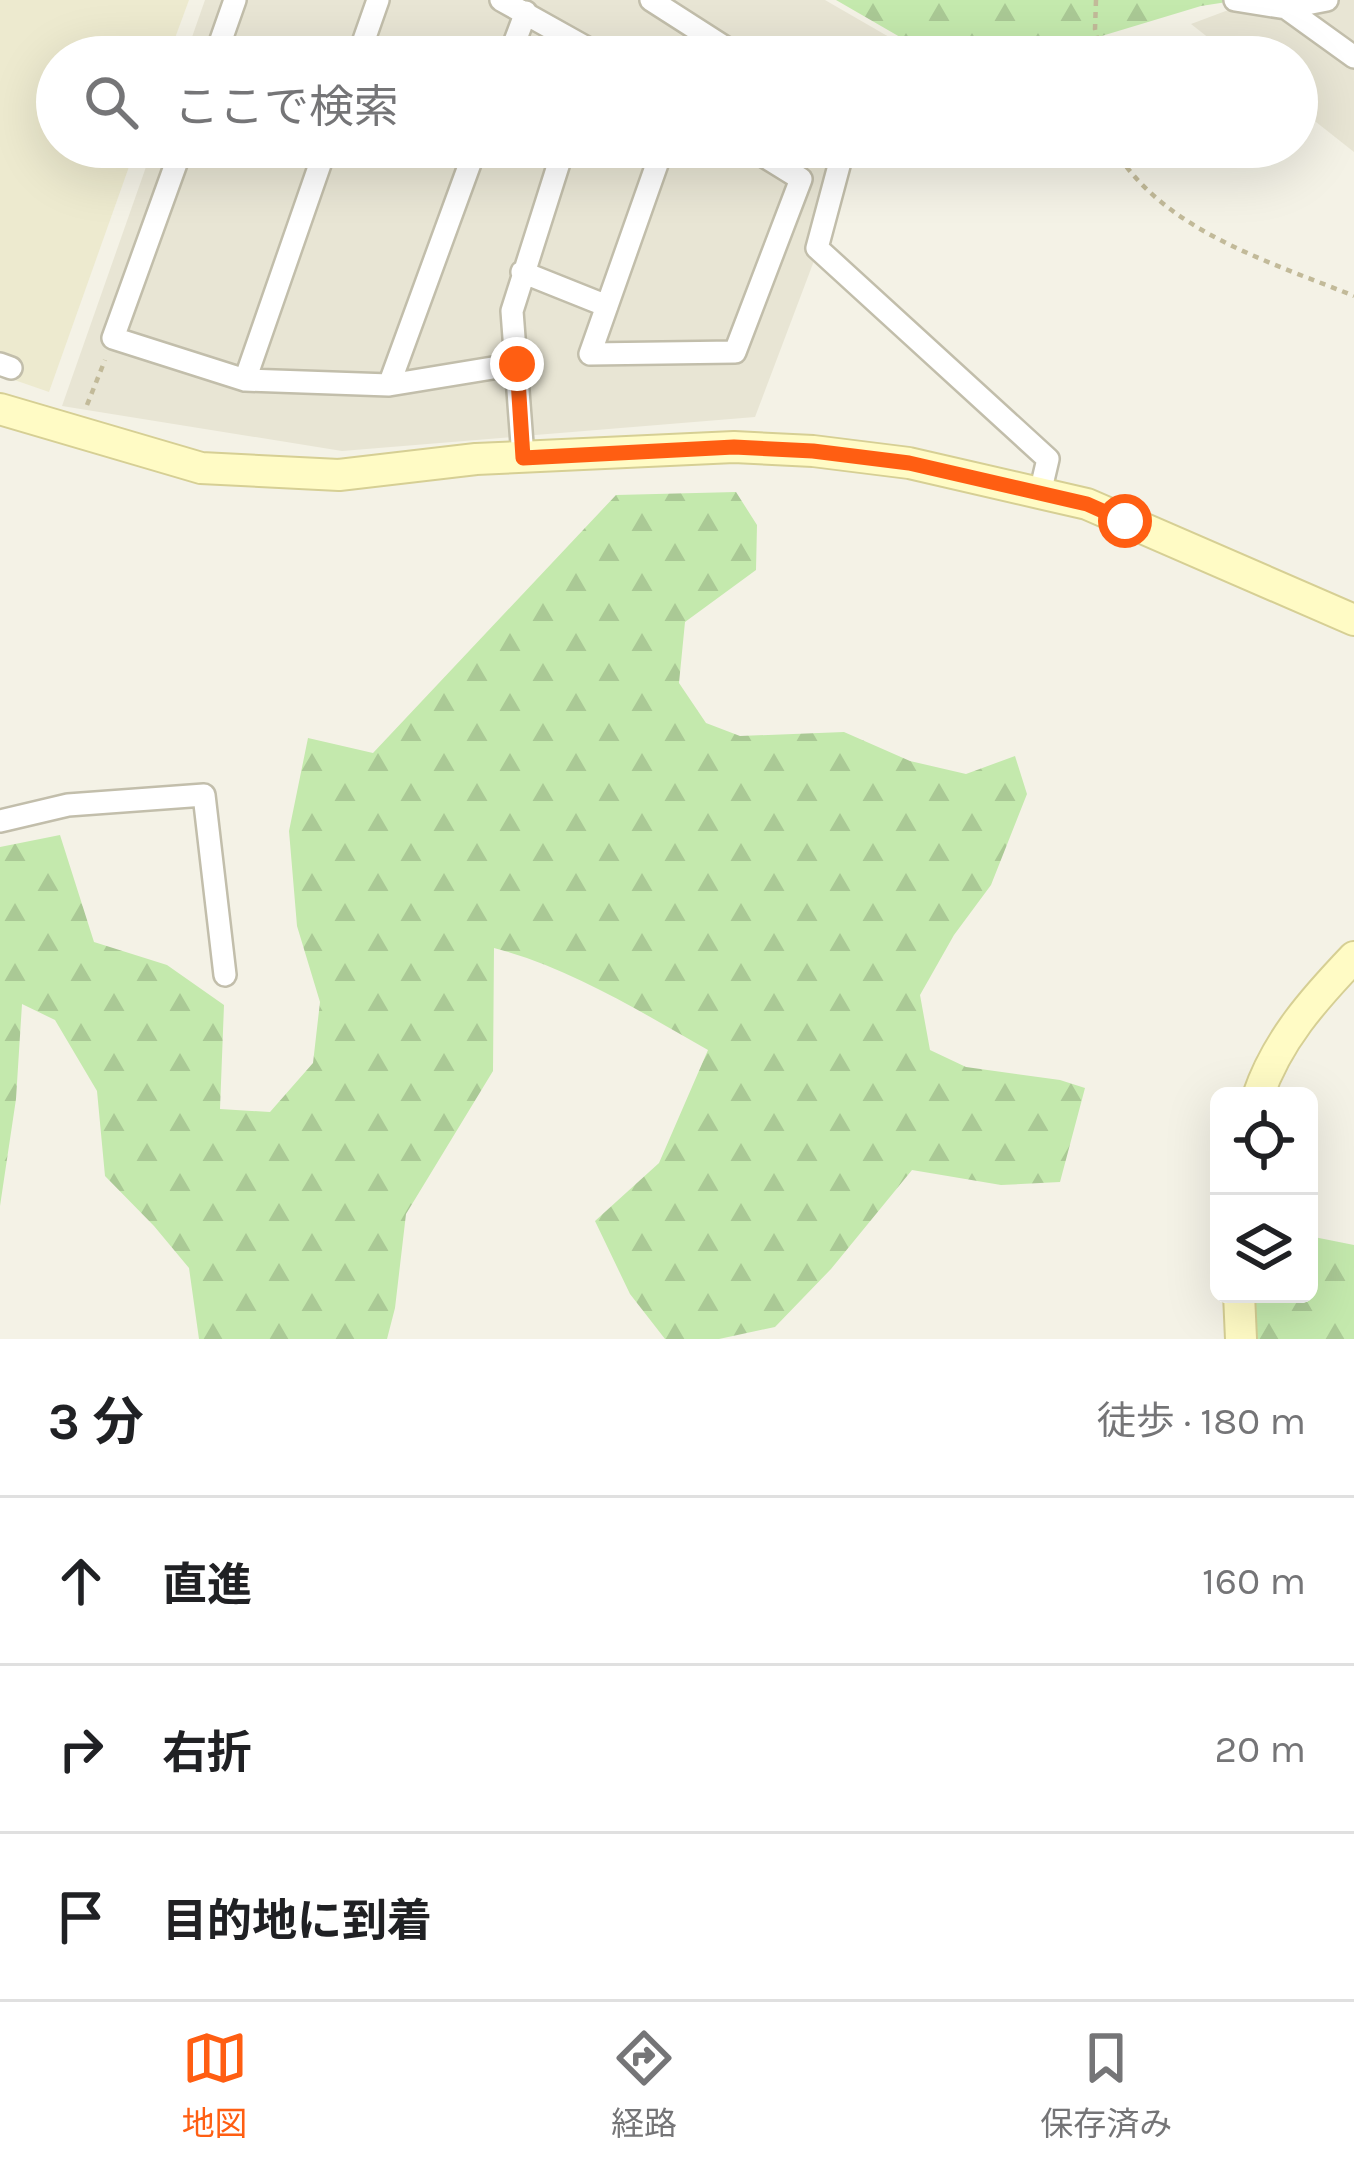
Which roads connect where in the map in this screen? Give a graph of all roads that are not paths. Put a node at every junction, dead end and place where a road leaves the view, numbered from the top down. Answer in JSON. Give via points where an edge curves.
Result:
{"nodes":[{"id":1,"x":235,"y":0,"type":"edge"},
{"id":2,"x":378,"y":0,"type":"edge"},
{"id":3,"x":501,"y":0,"type":"edge"},
{"id":4,"x":651,"y":0,"type":"edge"},
{"id":5,"x":1235,"y":0,"type":"edge"},
{"id":6,"x":1327,"y":0,"type":"edge"},
{"id":7,"x":1286,"y":8,"type":"junction"},
{"id":8,"x":526,"y":12,"type":"junction"},
{"id":9,"x":222,"y":36,"type":"edge"},
{"id":10,"x":365,"y":36,"type":"edge"},
{"id":11,"x":517,"y":36,"type":"edge"},
{"id":12,"x":565,"y":36,"type":"edge"},
{"id":13,"x":707,"y":36,"type":"edge"},
{"id":14,"x":1354,"y":57,"type":"edge"},
{"id":15,"x":174,"y":168,"type":"edge"},
{"id":16,"x":319,"y":168,"type":"edge"},
{"id":17,"x":468,"y":168,"type":"edge"},
{"id":18,"x":557,"y":168,"type":"edge"},
{"id":19,"x":656,"y":168,"type":"edge"},
{"id":20,"x":783,"y":168,"type":"edge"},
{"id":21,"x":838,"y":168,"type":"edge"},
{"id":22,"x":522,"y":272,"type":"junction"},
{"id":23,"x":607,"y":306,"type":"junction"},
{"id":24,"x":517,"y":364,"type":"junction"},
{"id":25,"x":245,"y":380,"type":"junction"},
{"id":26,"x":389,"y":385,"type":"junction"},
{"id":27,"x":0,"y":409,"type":"edge"},
{"id":28,"x":523,"y":458,"type":"junction"},
{"id":29,"x":1040,"y":493,"type":"junction"},
{"id":30,"x":1354,"y":620,"type":"edge"},
{"id":31,"x":0,"y":821,"type":"edge"},
{"id":32,"x":1354,"y":957,"type":"edge"},
{"id":33,"x":225,"y":975,"type":"dead end"},
{"id":34,"x":1261,"y":1087,"type":"edge"},
{"id":35,"x":1239,"y":1303,"type":"edge"},
{"id":36,"x":1240,"y":1339,"type":"edge"}],
"edges":[{"from":1,"to":9,"type":"street"},
{"from":2,"to":10,"type":"street"},
{"from":3,"to":8,"type":"street"},
{"from":4,"to":13,"type":"street"},
{"from":5,"to":7,"type":"street"},
{"from":6,"to":7,"type":"street"},
{"from":7,"to":14,"type":"street"},
{"from":8,"to":11,"type":"street"},
{"from":8,"to":12,"type":"street"},
{"from":15,"to":25,"type":"street","via":[[113,338]]},
{"from":16,"to":25,"type":"street"},
{"from":17,"to":26,"type":"street"},
{"from":18,"to":22,"type":"street"},
{"from":19,"to":23,"type":"street"},
{"from":20,"to":23,"type":"street","via":[[801,179],[735,352],[590,354]]},
{"from":21,"to":29,"type":"street","via":[[817,248],[1048,459]]},
{"from":22,"to":23,"type":"street"},
{"from":22,"to":24,"type":"street","via":[[512,311]]},
{"from":24,"to":26,"type":"street"},
{"from":24,"to":28,"type":"street"},
{"from":25,"to":26,"type":"street"},
{"from":27,"to":28,"type":"street","via":[[201,468],[339,475]]},
{"from":28,"to":29,"type":"street","via":[[813,451]]},
{"from":29,"to":30,"type":"street","via":[[1087,504]]},
{"from":31,"to":33,"type":"street","via":[[68,805],[204,795]]},
{"from":32,"to":34,"type":"street","via":[[1306,1008]]},
{"from":35,"to":36,"type":"street"}]}
